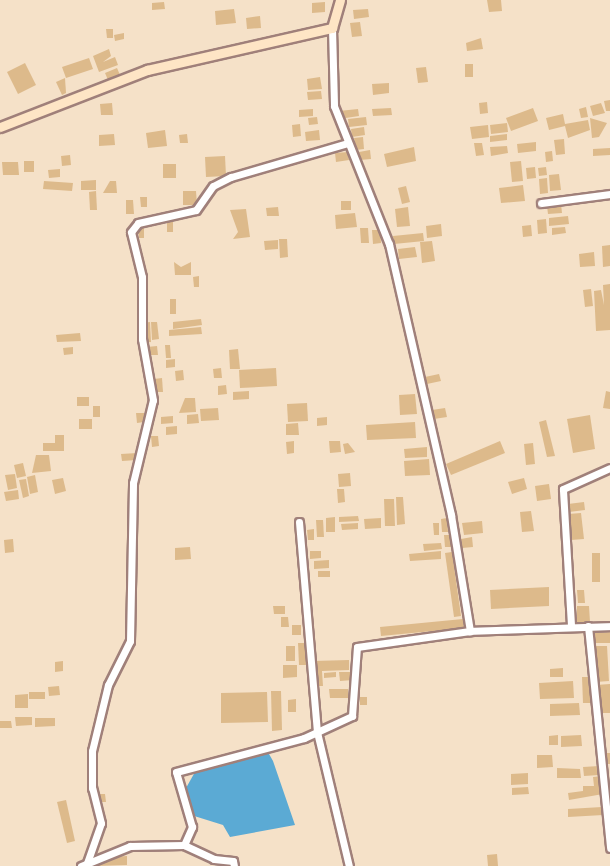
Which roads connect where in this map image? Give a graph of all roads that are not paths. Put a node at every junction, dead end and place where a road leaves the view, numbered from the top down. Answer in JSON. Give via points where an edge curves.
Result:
{"nodes":[{"id":1,"x":340,"y":0,"type":"edge"},
{"id":2,"x":332,"y":28,"type":"junction"},
{"id":3,"x":0,"y":127,"type":"edge"},
{"id":4,"x":348,"y":143,"type":"junction"},
{"id":5,"x":610,"y":194,"type":"edge"},
{"id":6,"x":541,"y":203,"type":"dead end"},
{"id":7,"x":610,"y":468,"type":"edge"},
{"id":8,"x":299,"y":522,"type":"dead end"},
{"id":9,"x":572,"y":625,"type":"junction"},
{"id":10,"x":588,"y":626,"type":"junction"},
{"id":11,"x":610,"y":626,"type":"edge"},
{"id":12,"x":470,"y":631,"type":"junction"},
{"id":13,"x":317,"y":732,"type":"junction"},
{"id":14,"x":184,"y":844,"type":"junction"},
{"id":15,"x":610,"y":848,"type":"edge"},
{"id":16,"x":84,"y":864,"type":"edge"},
{"id":17,"x":234,"y":866,"type":"edge"},
{"id":18,"x":348,"y":866,"type":"edge"}],
"edges":[{"from":1,"to":2,"type":"main road"},
{"from":2,"to":3,"type":"main road","via":[[147,70]]},
{"from":2,"to":4,"type":"street","via":[[334,106]]},
{"from":4,"to":12,"type":"street","via":[[389,244],[451,515]]},
{"from":4,"to":16,"type":"street","via":[[231,177],[213,186],[196,210],[138,223],[131,232],[142,277],[142,339],[153,400],[133,483],[130,641],[99,714],[91,772],[101,823]]},
{"from":5,"to":6,"type":"street"},
{"from":7,"to":9,"type":"street","via":[[563,489]]},
{"from":8,"to":13,"type":"street"},
{"from":9,"to":10,"type":"street"},
{"from":9,"to":12,"type":"street"},
{"from":10,"to":11,"type":"street"},
{"from":10,"to":15,"type":"street"},
{"from":12,"to":13,"type":"street","via":[[357,647],[356,710]]},
{"from":13,"to":14,"type":"street","via":[[176,772],[192,827]]},
{"from":13,"to":18,"type":"street"},
{"from":14,"to":16,"type":"street","via":[[130,846]]},
{"from":14,"to":17,"type":"street","via":[[214,859],[233,861]]}]}
